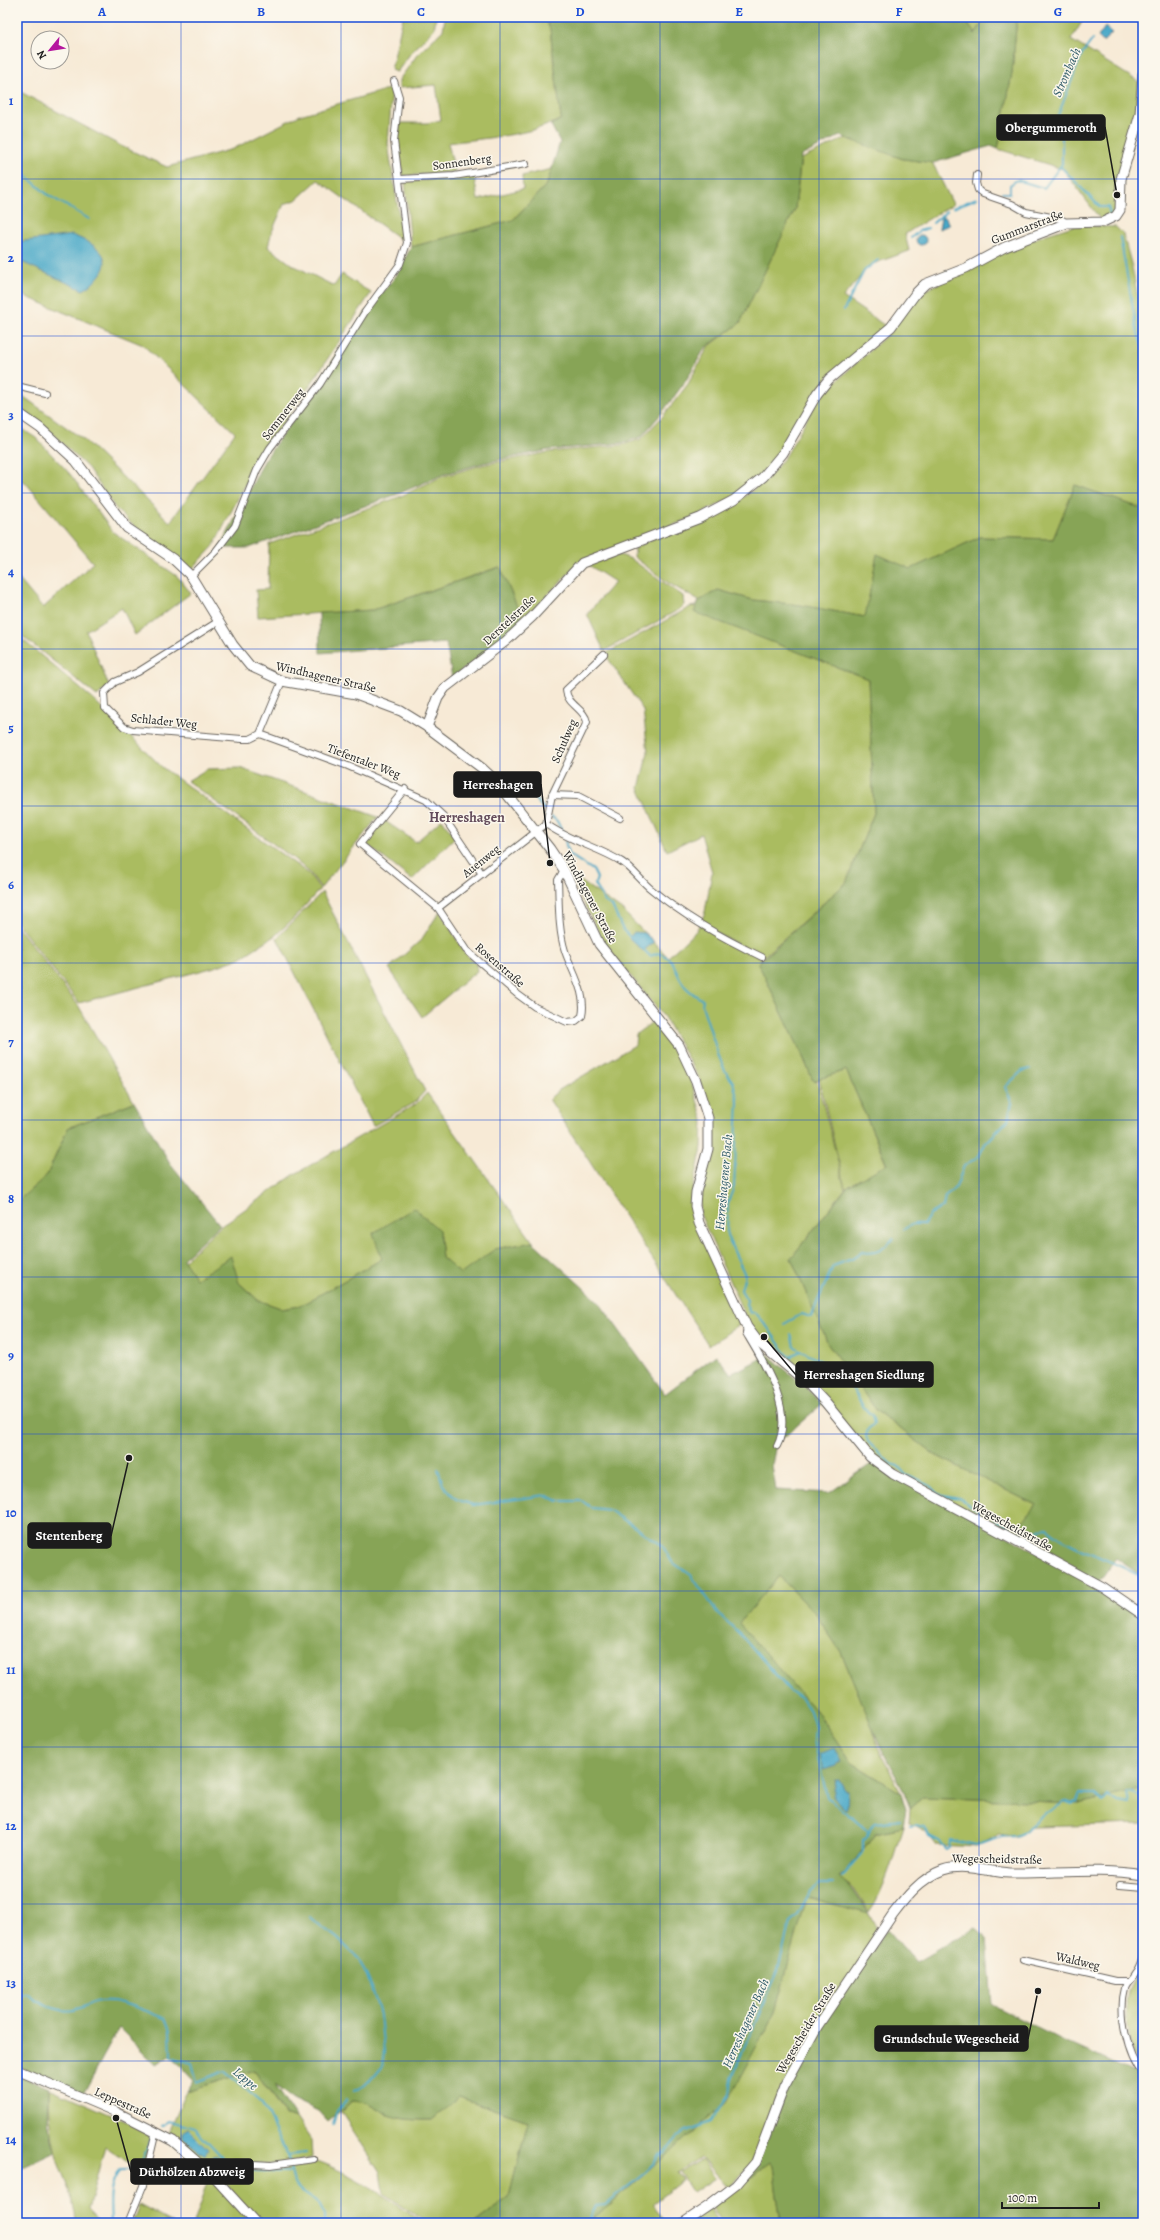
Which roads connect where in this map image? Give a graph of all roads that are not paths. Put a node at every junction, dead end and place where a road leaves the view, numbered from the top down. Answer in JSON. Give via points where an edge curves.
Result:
{"nodes":[{"id":1,"x":1143,"y":74,"type":"edge"},
{"id":2,"x":394,"y":81,"type":"dead end"},
{"id":3,"x":1141,"y":113,"type":"edge"},
{"id":4,"x":526,"y":164,"type":"dead end"},
{"id":5,"x":977,"y":175,"type":"dead end"},
{"id":6,"x":400,"y":179,"type":"junction"},
{"id":7,"x":1067,"y":223,"type":"junction"},
{"id":8,"x":925,"y":284,"type":"joint"},
{"id":9,"x":17,"y":386,"type":"edge"},
{"id":10,"x":45,"y":393,"type":"dead end"},
{"id":11,"x":17,"y":412,"type":"edge"},
{"id":12,"x":191,"y":576,"type":"junction"},
{"id":13,"x":219,"y":621,"type":"junction"},
{"id":14,"x":604,"y":654,"type":"dead end"},
{"id":15,"x":282,"y":681,"type":"junction"},
{"id":16,"x":427,"y":727,"type":"junction"},
{"id":17,"x":260,"y":734,"type":"junction"},
{"id":18,"x":405,"y":789,"type":"junction"},
{"id":19,"x":552,"y":795,"type":"junction"},
{"id":20,"x":620,"y":818,"type":"dead end"},
{"id":21,"x":546,"y":824,"type":"junction"},
{"id":22,"x":537,"y":831,"type":"junction"},
{"id":23,"x":564,"y":870,"type":"junction"},
{"id":24,"x":482,"y":874,"type":"junction"},
{"id":25,"x":438,"y":908,"type":"junction"},
{"id":26,"x":762,"y":958,"type":"dead end"},
{"id":27,"x":747,"y":1327,"type":"junction"},
{"id":28,"x":777,"y":1446,"type":"dead end"},
{"id":29,"x":870,"y":1457,"type":"joint"},
{"id":30,"x":1143,"y":1615,"type":"edge"},
{"id":31,"x":1143,"y":1875,"type":"edge"},
{"id":32,"x":1120,"y":1885,"type":"dead end"},
{"id":33,"x":1143,"y":1887,"type":"edge"},
{"id":34,"x":880,"y":1935,"type":"joint"},
{"id":35,"x":1143,"y":1956,"type":"edge"},
{"id":36,"x":1023,"y":1960,"type":"dead end"},
{"id":37,"x":1128,"y":1981,"type":"junction"},
{"id":38,"x":17,"y":2070,"type":"edge"},
{"id":39,"x":1143,"y":2074,"type":"edge"},
{"id":40,"x":156,"y":2131,"type":"junction"},
{"id":41,"x":314,"y":2158,"type":"dead end"},
{"id":42,"x":211,"y":2174,"type":"junction"},
{"id":43,"x":128,"y":2223,"type":"edge"},
{"id":44,"x":256,"y":2223,"type":"edge"},
{"id":45,"x":682,"y":2223,"type":"edge"}],
"edges":[{"from":1,"to":3,"type":"main road","name":"Gummarstraße"},
{"from":2,"to":6,"type":"street","via":[[399,97],[394,141]]},
{"from":3,"to":7,"type":"main road","name":"Gummarstraße","via":[[1121,179],[1120,210],[1116,216],[1103,222]]},
{"from":4,"to":6,"type":"street","name":"Sonnenberg","via":[[454,176]]},
{"from":5,"to":7,"type":"street","via":[[978,190],[983,194],[1026,212],[1062,219]]},
{"from":6,"to":12,"type":"street","name":"Sommerweg","via":[[407,243],[398,267],[364,312],[320,384],[270,448],[257,470],[235,526],[216,551]]},
{"from":7,"to":8,"type":"main road","name":"Gummarstraße","via":[[1005,247],[966,268]]},
{"from":8,"to":16,"type":"main road","name":"Derstelstraße","via":[[891,327],[829,379],[817,394],[784,453],[763,477],[715,511],[582,563],[527,622],[445,688],[438,698]]},
{"from":9,"to":10,"type":"street"},
{"from":11,"to":12,"type":"main road","name":"Windhagener Straße","via":[[40,428],[76,461],[128,528],[173,559]]},
{"from":12,"to":13,"type":"main road","name":"Windhagener Straße"},
{"from":13,"to":15,"type":"main road","name":"Windhagener Straße","via":[[232,645],[250,666]]},
{"from":13,"to":17,"type":"street","name":"Schlader Weg","via":[[138,672],[115,682],[104,693],[105,708],[124,727],[133,730],[242,739]]},
{"from":14,"to":19,"type":"street","name":"Schulweg","via":[[566,690],[568,700],[584,715],[587,722]]},
{"from":15,"to":16,"type":"main road","name":"Windhagener Straße","via":[[374,699],[401,711]]},
{"from":15,"to":17,"type":"street"},
{"from":16,"to":22,"type":"main road","name":"Windhagener Straße","via":[[498,783]]},
{"from":17,"to":18,"type":"street","name":"Tiefentaler Weg"},
{"from":18,"to":24,"type":"street","name":"Tiefentaler Weg","via":[[426,800],[443,816]]},
{"from":18,"to":25,"type":"street","name":"Rosenstraße","via":[[360,844]]},
{"from":19,"to":20,"type":"street","via":[[578,796]]},
{"from":19,"to":21,"type":"street","name":"Schulweg"},
{"from":21,"to":22,"type":"street"},
{"from":21,"to":26,"type":"street","via":[[564,836],[623,862],[650,888],[695,922]]},
{"from":22,"to":23,"type":"main road","name":"Windhagener Straße"},
{"from":22,"to":24,"type":"street","name":"Auenweg"},
{"from":23,"to":25,"type":"street","name":"Rosenstraße","via":[[558,880],[565,950],[580,989],[584,1008],[582,1016],[576,1021],[567,1022],[535,1007],[517,994],[466,950]]},
{"from":23,"to":27,"type":"main road","name":"Windhagener Straße","via":[[600,944],[675,1039],[696,1081],[708,1118],[708,1149],[696,1192],[695,1206],[699,1223]]},
{"from":24,"to":25,"type":"street","name":"Auenweg"},
{"from":27,"to":28,"type":"street","via":[[746,1333],[775,1384],[784,1428]]},
{"from":27,"to":29,"type":"main road","name":"Windhagener Straße","via":[[759,1343],[820,1397]]},
{"from":29,"to":30,"type":"main road","name":"Wegescheidstraße","via":[[912,1486],[1091,1581]]},
{"from":31,"to":34,"type":"main road","name":"Wegescheidstraße","via":[[1079,1870],[1029,1873],[962,1868],[944,1870],[930,1876],[904,1900]]},
{"from":32,"to":33,"type":"street"},
{"from":34,"to":45,"type":"main road","name":"Wegescheider Straße","via":[[817,2027],[784,2087],[756,2162],[736,2185]]},
{"from":35,"to":37,"type":"street"},
{"from":36,"to":37,"type":"street","name":"Waldweg","via":[[1115,1981]]},
{"from":37,"to":39,"type":"street","via":[[1123,2004],[1125,2031],[1131,2054]]},
{"from":38,"to":40,"type":"main road","name":"Leppestraße"},
{"from":40,"to":42,"type":"main road","name":"Leppestraße","via":[[187,2152]]},
{"from":40,"to":43,"type":"street","via":[[143,2186]]},
{"from":41,"to":42,"type":"street","via":[[282,2164],[235,2163]]},
{"from":42,"to":44,"type":"main road","name":"Leppestraße"}]}
